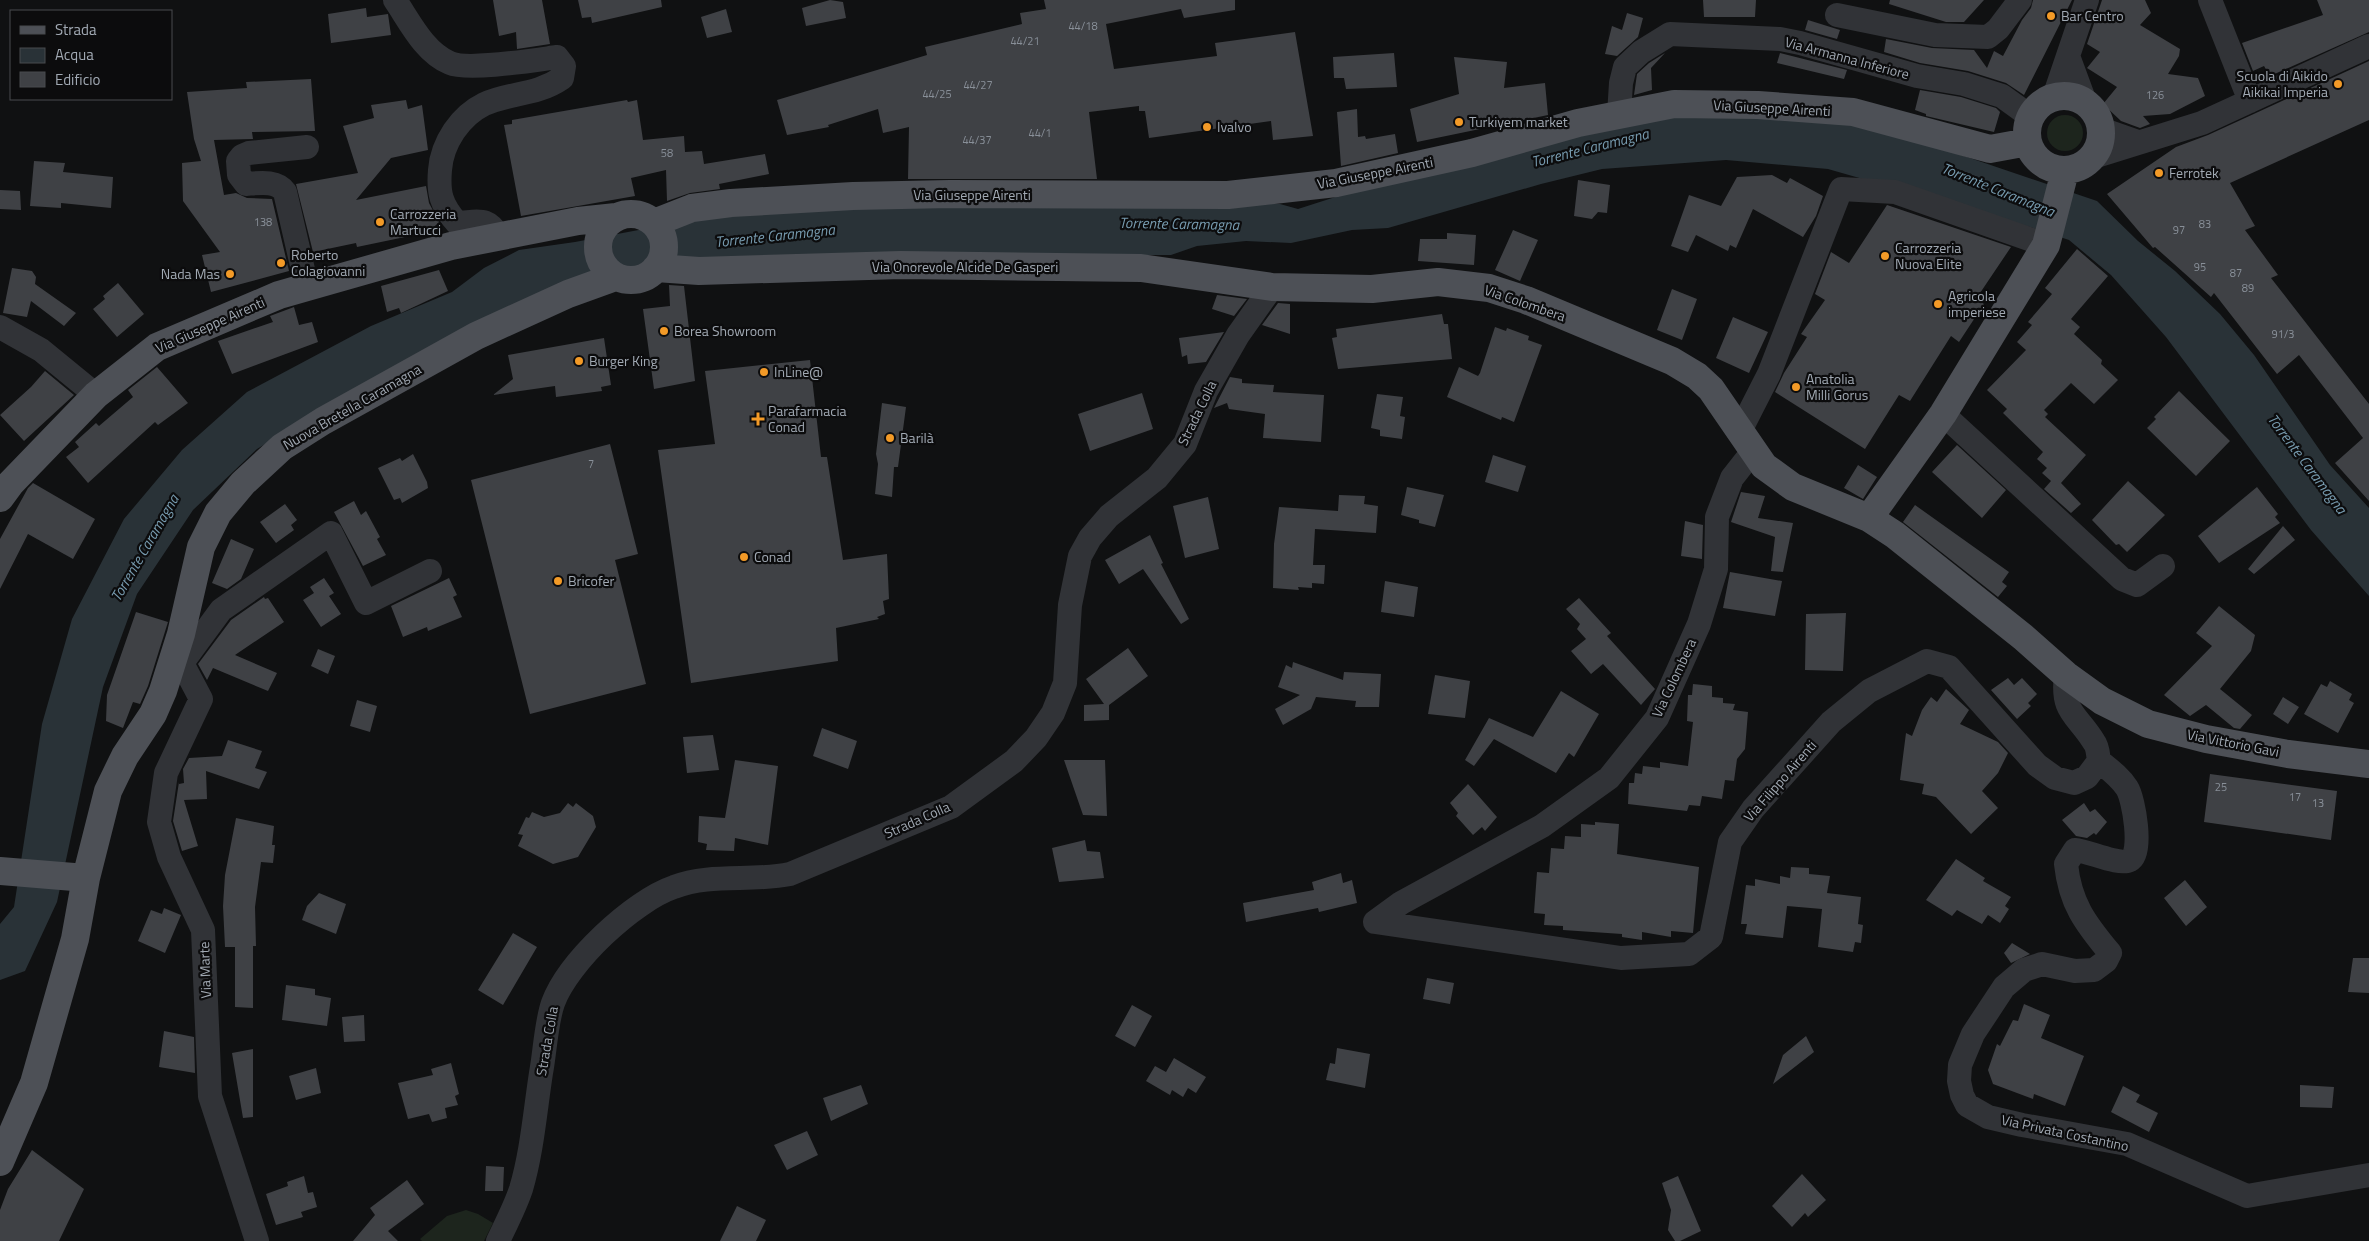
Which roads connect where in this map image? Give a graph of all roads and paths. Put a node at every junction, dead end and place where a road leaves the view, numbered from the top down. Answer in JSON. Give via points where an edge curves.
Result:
{"nodes":[{"id":1,"x":395,"y":0,"type":"edge"},
{"id":2,"x":2020,"y":0,"type":"edge"},
{"id":3,"x":2086,"y":0,"type":"edge"},
{"id":4,"x":2210,"y":0,"type":"edge"},
{"id":5,"x":1837,"y":14,"type":"dead end"},
{"id":6,"x":2369,"y":46,"type":"edge"},
{"id":7,"x":2068,"y":56,"type":"junction"},
{"id":8,"x":2054,"y":98,"type":"junction"},
{"id":9,"x":2250,"y":101,"type":"junction"},
{"id":10,"x":2085,"y":102,"type":"junction"},
{"id":11,"x":1619,"y":115,"type":"junction"},
{"id":12,"x":2029,"y":129,"type":"junction"},
{"id":13,"x":2101,"y":129,"type":"junction"},
{"id":14,"x":2138,"y":142,"type":"junction"},
{"id":15,"x":306,"y":147,"type":"dead end"},
{"id":16,"x":2093,"y":157,"type":"junction"},
{"id":17,"x":2064,"y":177,"type":"junction"},
{"id":18,"x":654,"y":223,"type":"junction"},
{"id":19,"x":588,"y":229,"type":"junction"},
{"id":20,"x":499,"y":237,"type":"junction"},
{"id":21,"x":2046,"y":245,"type":"junction"},
{"id":22,"x":656,"y":268,"type":"junction"},
{"id":23,"x":615,"y":277,"type":"junction"},
{"id":24,"x":307,"y":287,"type":"junction"},
{"id":25,"x":1272,"y":287,"type":"junction"},
{"id":26,"x":0,"y":328,"type":"edge"},
{"id":27,"x":96,"y":395,"type":"junction"},
{"id":28,"x":1942,"y":414,"type":"junction"},
{"id":29,"x":1747,"y":440,"type":"junction"},
{"id":30,"x":0,"y":498,"type":"edge"},
{"id":31,"x":1869,"y":518,"type":"junction"},
{"id":32,"x":2163,"y":566,"type":"dead end"},
{"id":33,"x":430,"y":572,"type":"dead end"},
{"id":34,"x":178,"y":662,"type":"junction"},
{"id":35,"x":2066,"y":675,"type":"junction"},
{"id":36,"x":2100,"y":761,"type":"junction"},
{"id":37,"x":2369,"y":764,"type":"edge"},
{"id":38,"x":2,"y":871,"type":"edge"},
{"id":39,"x":86,"y":878,"type":"junction"},
{"id":40,"x":1375,"y":922,"type":"joint"},
{"id":41,"x":0,"y":1162,"type":"edge"},
{"id":42,"x":2369,"y":1175,"type":"edge"},
{"id":43,"x":258,"y":1241,"type":"edge"},
{"id":44,"x":498,"y":1241,"type":"edge"}],
"edges":[{"from":1,"to":20,"type":"street","via":[[425,44],[451,64],[476,65],[557,57],[564,66],[562,78],[552,84],[488,101],[472,110],[450,138],[441,156],[438,190],[447,212],[457,222],[493,225]]},
{"from":2,"to":5,"type":"street","via":[[1988,37],[1935,35]]},
{"from":3,"to":7,"type":"street"},
{"from":4,"to":9,"type":"street"},
{"from":6,"to":9,"type":"street"},
{"from":7,"to":8,"type":"street"},
{"from":7,"to":10,"type":"street"},
{"from":8,"to":10,"type":"main road","via":[[2064,96]]},
{"from":8,"to":12,"type":"main road","via":[[2040,105]]},
{"from":9,"to":14,"type":"street","via":[[2202,123]]},
{"from":10,"to":13,"type":"main road","via":[[2096,114]]},
{"from":11,"to":12,"type":"main road","name":"Via Giuseppe Airenti","via":[[1674,104],[1758,105],[1854,112],[1990,149]]},
{"from":11,"to":12,"type":"street","name":"Via Armanna Inferiore","via":[[1625,67],[1641,52],[1670,34],[1780,39],[1917,76],[1964,84],[2002,96]]},
{"from":11,"to":18,"type":"main road","name":"Via Giuseppe Airenti","via":[[1578,123],[1472,153],[1336,183],[1228,195],[916,195],[731,202],[692,208]]},
{"from":12,"to":17,"type":"main road","via":[[2032,153],[2041,163]]},
{"from":13,"to":14,"type":"street"},
{"from":13,"to":16,"type":"main road","via":[[2101,139]]},
{"from":14,"to":16,"type":"street"},
{"from":15,"to":24,"type":"street","via":[[249,153],[238,161],[239,175],[246,184],[282,186]]},
{"from":16,"to":17,"type":"main road"},
{"from":17,"to":21,"type":"main road"},
{"from":18,"to":19,"type":"main road","name":"Via Giuseppe Airenti","via":[[636,214],[616,217]]},
{"from":18,"to":22,"type":"main road","via":[[664,240],[662,260]]},
{"from":19,"to":20,"type":"main road","name":"Via Giuseppe Airenti"},
{"from":19,"to":23,"type":"main road","via":[[600,262]]},
{"from":20,"to":24,"type":"main road","name":"Via Giuseppe Airenti","via":[[451,246]]},
{"from":21,"to":28,"type":"main road"},
{"from":21,"to":29,"type":"street","name":"Via Colombera","via":[[1894,192],[1841,190],[1768,374]]},
{"from":22,"to":23,"type":"main road","via":[[637,280]]},
{"from":22,"to":25,"type":"main road","name":"Via Onorevole Alcide De Gasperi","via":[[699,272],[901,265],[1141,268]]},
{"from":23,"to":34,"type":"main road","name":"Nuova Bretella Caramagna","via":[[568,294],[476,336],[282,447],[230,497],[209,529],[201,547]]},
{"from":24,"to":27,"type":"main road","name":"Via Giuseppe Airenti","via":[[280,295],[157,347]]},
{"from":25,"to":29,"type":"main road","name":"Via Colombera","via":[[1372,290],[1438,282],[1489,288],[1526,300],[1672,361],[1712,388]]},
{"from":25,"to":44,"type":"street","name":"Strada Colla","via":[[1238,335],[1206,391],[1185,444],[1157,478],[1109,516],[1080,556],[1070,604],[1065,683],[1053,713],[1036,738],[1014,761],[951,807],[790,874],[698,880],[651,897],[632,910],[572,970],[553,1002],[527,1163],[520,1190]]},
{"from":26,"to":27,"type":"street","via":[[41,350]]},
{"from":27,"to":30,"type":"main road","name":"Via Giuseppe Airenti"},
{"from":28,"to":31,"type":"main road"},
{"from":28,"to":32,"type":"street","via":[[2122,579],[2137,585]]},
{"from":29,"to":31,"type":"main road","name":"Via Colombera","via":[[1764,466],[1792,486]]},
{"from":29,"to":40,"type":"street","name":"Via Colombera","via":[[1718,517],[1716,569],[1699,624],[1657,718],[1609,778],[1542,826],[1401,903]]},
{"from":31,"to":35,"type":"main road","via":[[2023,637]]},
{"from":33,"to":34,"type":"street","via":[[366,603],[331,533],[221,610]]},
{"from":34,"to":39,"type":"main road","name":"Nuova Bretella Caramagna","via":[[153,714],[125,756],[108,791]]},
{"from":34,"to":43,"type":"street","name":"Via Marte","via":[[201,699],[166,774],[159,822],[169,857],[203,930],[210,1096]]},
{"from":35,"to":36,"type":"street","via":[[2065,698],[2072,716],[2096,743]]},
{"from":35,"to":37,"type":"main road","name":"Via Vittorio Gavi","via":[[2102,701],[2148,724],[2288,754]]},
{"from":36,"to":40,"type":"street","name":"Via Filippo Airenti","via":[[2087,777],[2074,783],[2055,778],[2037,765],[1949,667],[1927,661],[1869,691],[1831,722],[1753,810],[1730,842],[1711,936],[1689,954],[1621,958]]},
{"from":36,"to":42,"type":"street","name":"Via Privata Costantino","via":[[2128,789],[2138,836],[2137,853],[2131,860],[2121,862],[2075,850],[2066,864],[2068,882],[2084,921],[2110,953],[2106,961],[2094,970],[2075,972],[2042,964],[2024,970],[2004,988],[1974,1034],[1960,1065],[1959,1081],[1967,1105],[1988,1117],[2127,1144],[2247,1196]]},
{"from":38,"to":39,"type":"main road"},
{"from":39,"to":41,"type":"main road","via":[[75,940],[34,1083]]}]}
